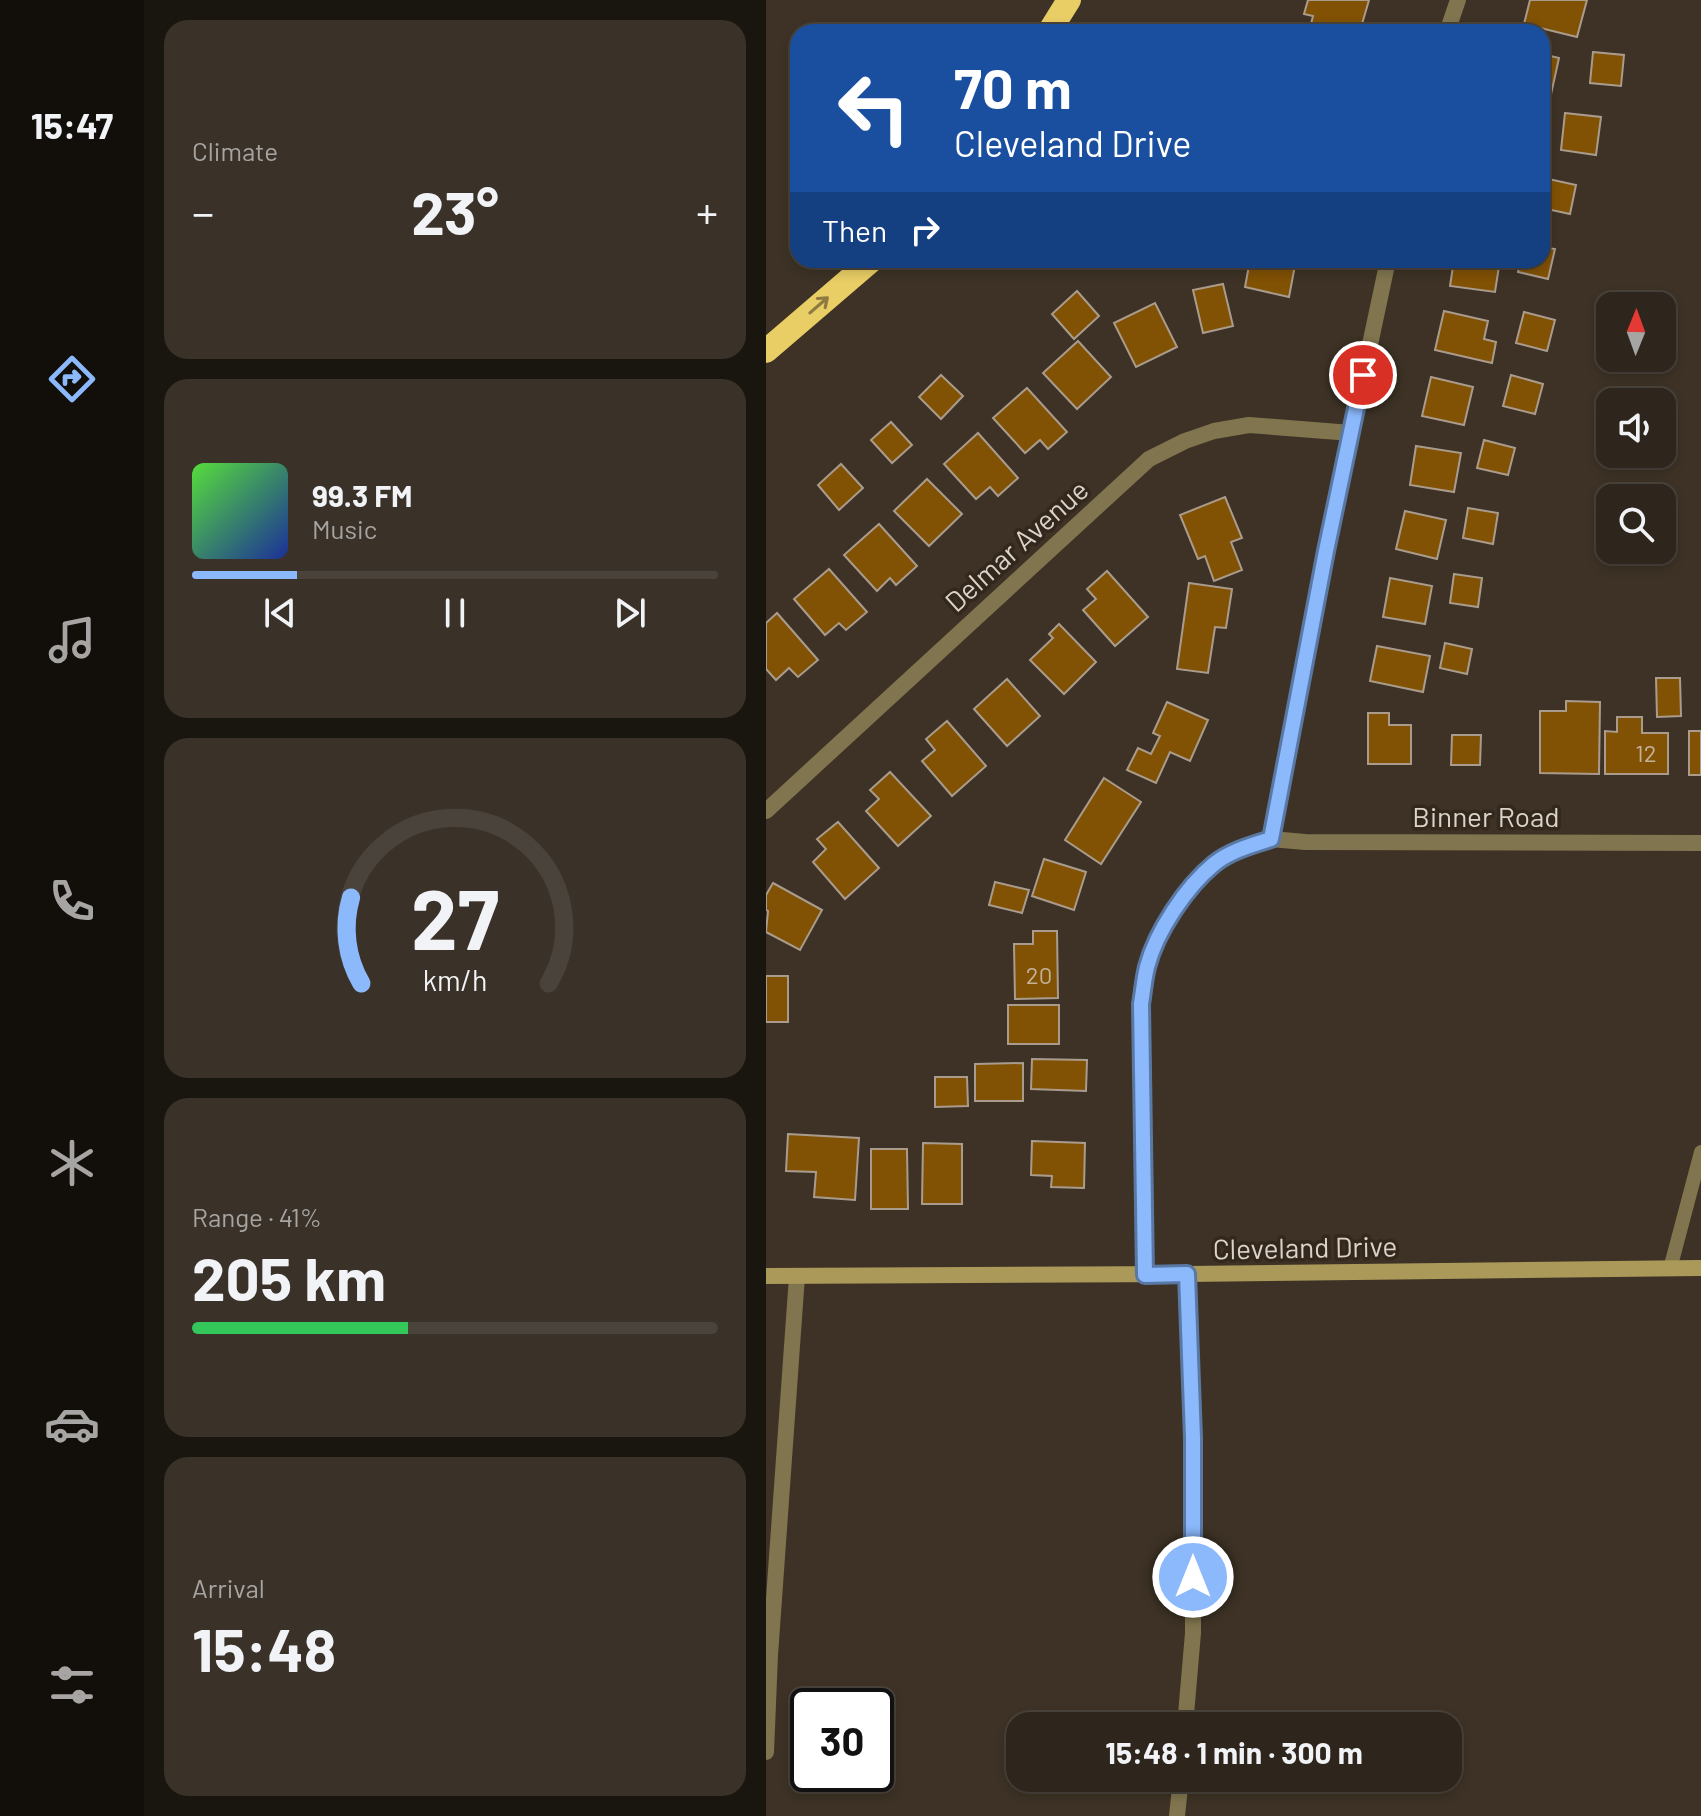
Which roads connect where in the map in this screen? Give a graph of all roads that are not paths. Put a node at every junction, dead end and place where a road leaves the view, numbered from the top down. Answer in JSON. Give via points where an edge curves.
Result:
{"nodes":[{"id":1,"x":1069,"y":0,"type":"edge"},
{"id":2,"x":1458,"y":0,"type":"edge"},
{"id":3,"x":1054,"y":24,"type":"edge"},
{"id":4,"x":1450,"y":24,"type":"edge"},
{"id":5,"x":863,"y":268,"type":"edge"},
{"id":6,"x":1386,"y":268,"type":"edge"},
{"id":7,"x":766,"y":351,"type":"edge"},
{"id":8,"x":1351,"y":433,"type":"junction"},
{"id":9,"x":766,"y":811,"type":"edge"},
{"id":10,"x":1271,"y":839,"type":"junction"},
{"id":11,"x":1701,"y":843,"type":"edge"},
{"id":12,"x":1701,"y":1152,"type":"edge"},
{"id":13,"x":1701,"y":1268,"type":"edge"},
{"id":14,"x":1670,"y":1269,"type":"junction"},
{"id":15,"x":1187,"y":1274,"type":"junction"},
{"id":16,"x":1145,"y":1275,"type":"junction"},
{"id":17,"x":766,"y":1276,"type":"edge"},
{"id":18,"x":797,"y":1276,"type":"junction"},
{"id":19,"x":1186,"y":1712,"type":"edge"},
{"id":20,"x":766,"y":1752,"type":"edge"},
{"id":21,"x":1180,"y":1792,"type":"edge"},
{"id":22,"x":1177,"y":1816,"type":"edge"}],
"edges":[{"from":1,"to":3,"type":"highway"},
{"from":2,"to":4,"type":"street"},
{"from":7,"to":5,"type":"highway","one_way":true},
{"from":6,"to":8,"type":"street"},
{"from":8,"to":9,"type":"street","name":"Delmar Avenue","via":[[1249,425],[1214,431],[1149,459]]},
{"from":8,"to":10,"type":"street"},
{"from":10,"to":11,"type":"street","name":"Binner Road"},
{"from":10,"to":16,"type":"street","via":[[1215,863],[1162,927],[1147,966],[1141,1004]]},
{"from":12,"to":14,"type":"lane"},
{"from":13,"to":14,"type":"street","name":"Cleveland Drive"},
{"from":14,"to":15,"type":"street","name":"Cleveland Drive"},
{"from":15,"to":16,"type":"street","name":"Cleveland Drive"},
{"from":15,"to":19,"type":"street","via":[[1193,1633]]},
{"from":16,"to":18,"type":"street","name":"Cleveland Drive"},
{"from":17,"to":18,"type":"street","name":"Cleveland Drive"},
{"from":18,"to":20,"type":"street"},
{"from":21,"to":22,"type":"street"}]}
